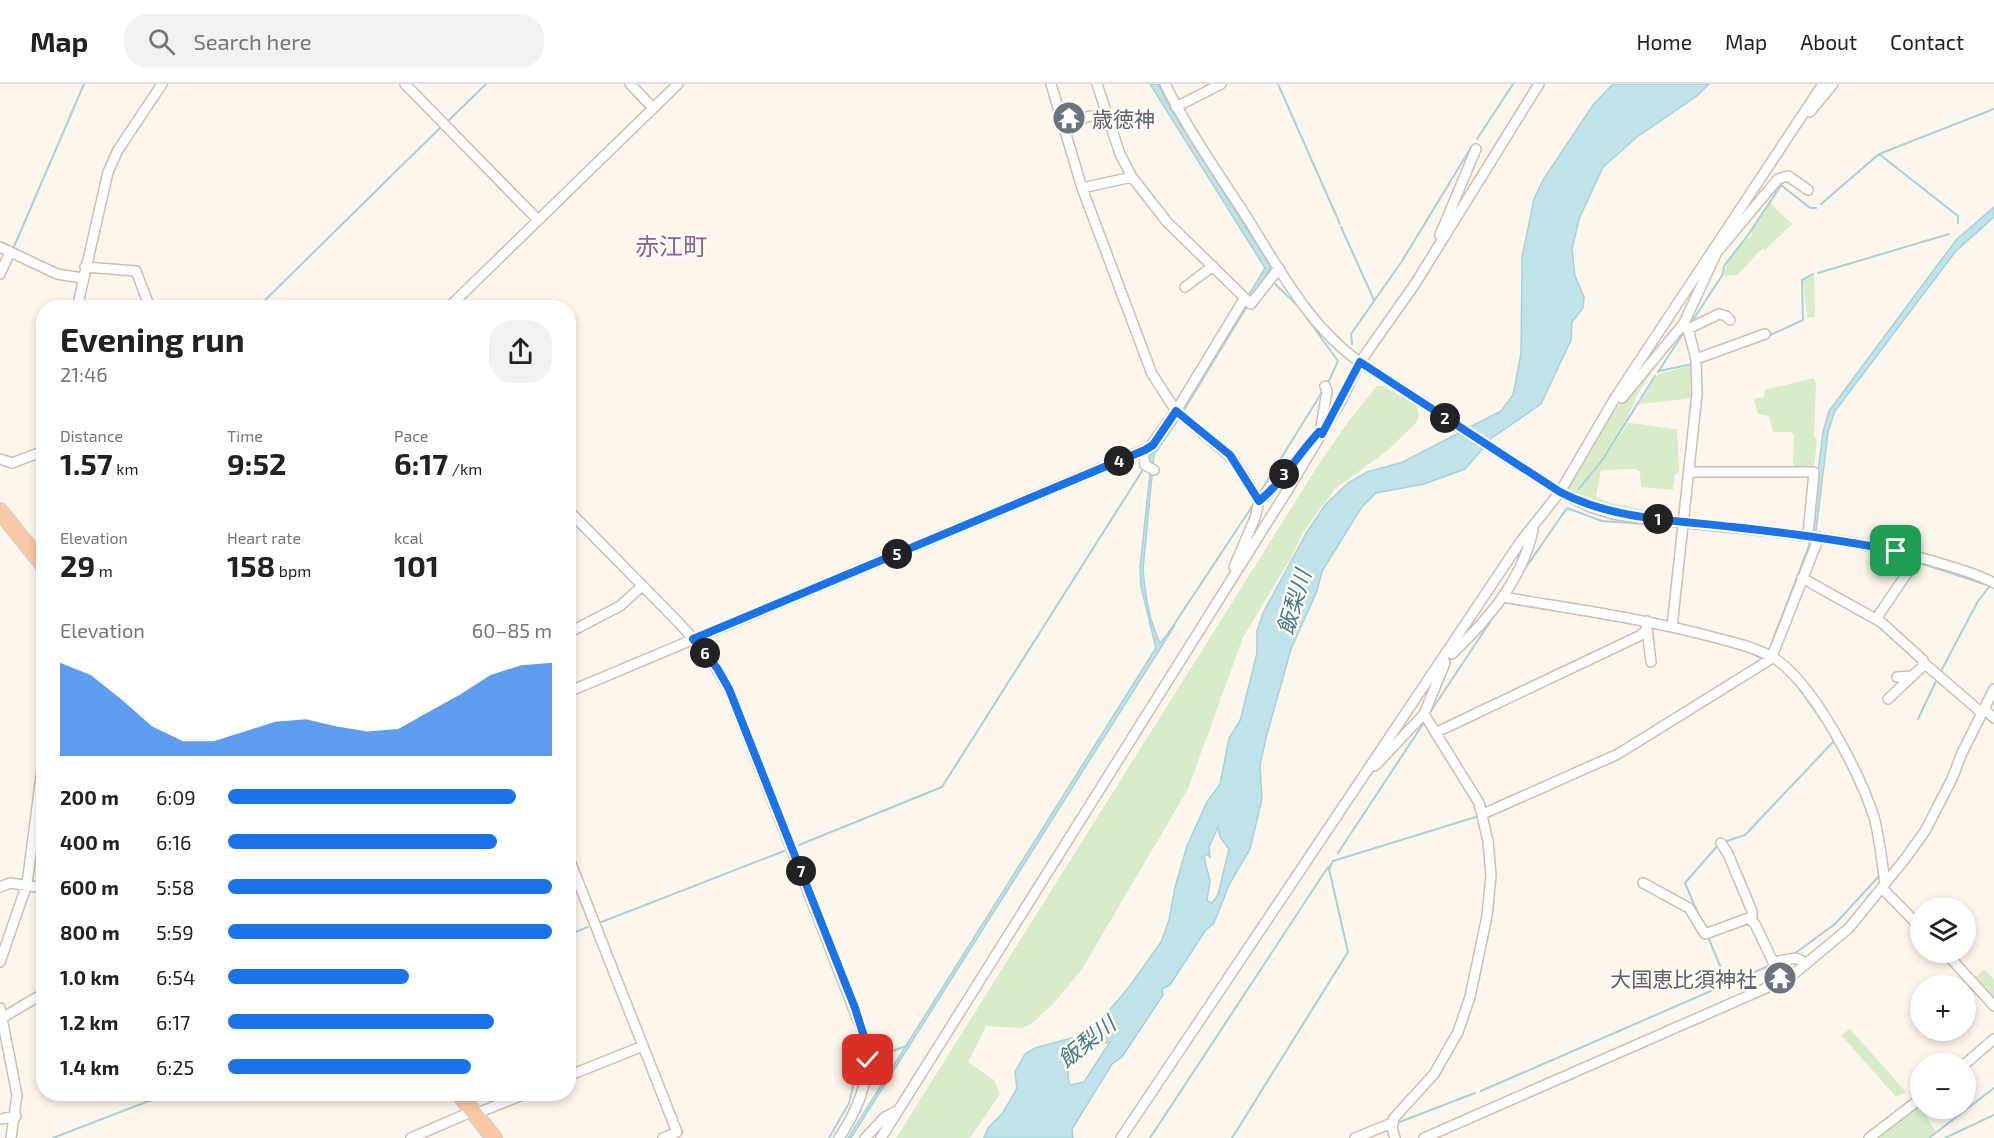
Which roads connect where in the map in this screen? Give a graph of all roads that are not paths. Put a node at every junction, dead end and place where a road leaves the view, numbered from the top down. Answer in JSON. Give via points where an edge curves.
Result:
{"nodes":[{"id":1,"x":162,"y":84,"type":"edge"},
{"id":2,"x":405,"y":84,"type":"edge"},
{"id":3,"x":630,"y":84,"type":"edge"},
{"id":4,"x":678,"y":84,"type":"edge"},
{"id":5,"x":1051,"y":84,"type":"edge"},
{"id":6,"x":1096,"y":84,"type":"edge"},
{"id":7,"x":1165,"y":84,"type":"edge"},
{"id":8,"x":1221,"y":84,"type":"edge"},
{"id":9,"x":1539,"y":84,"type":"edge"},
{"id":10,"x":1823,"y":84,"type":"edge"},
{"id":11,"x":1833,"y":84,"type":"edge"},
{"id":12,"x":1176,"y":107,"type":"junction"},
{"id":13,"x":653,"y":108,"type":"junction"},
{"id":14,"x":1802,"y":116,"type":"junction"},
{"id":15,"x":1109,"y":118,"type":"junction"},
{"id":16,"x":1062,"y":125,"type":"junction"},
{"id":17,"x":1476,"y":149,"type":"dead end"},
{"id":18,"x":1132,"y":177,"type":"junction"},
{"id":19,"x":1082,"y":188,"type":"junction"},
{"id":20,"x":1808,"y":190,"type":"dead end"},
{"id":21,"x":538,"y":220,"type":"junction"},
{"id":22,"x":0,"y":247,"type":"edge"},
{"id":23,"x":1437,"y":249,"type":"junction"},
{"id":24,"x":1715,"y":251,"type":"junction"},
{"id":25,"x":10,"y":252,"type":"junction"},
{"id":26,"x":1213,"y":266,"type":"junction"},
{"id":27,"x":85,"y":267,"type":"junction"},
{"id":28,"x":1279,"y":268,"type":"junction"},
{"id":29,"x":0,"y":274,"type":"edge"},
{"id":30,"x":83,"y":278,"type":"junction"},
{"id":31,"x":1185,"y":286,"type":"dead end"},
{"id":32,"x":79,"y":300,"type":"edge"},
{"id":33,"x":147,"y":300,"type":"edge"},
{"id":34,"x":456,"y":300,"type":"edge"},
{"id":35,"x":1246,"y":300,"type":"junction"},
{"id":36,"x":1730,"y":320,"type":"dead end"},
{"id":37,"x":1685,"y":327,"type":"junction"},
{"id":38,"x":1765,"y":334,"type":"dead end"},
{"id":39,"x":1696,"y":359,"type":"junction"},
{"id":40,"x":1363,"y":364,"type":"junction"},
{"id":41,"x":1326,"y":386,"type":"dead end"},
{"id":42,"x":1609,"y":409,"type":"junction"},
{"id":43,"x":1179,"y":413,"type":"junction"},
{"id":44,"x":1321,"y":433,"type":"junction"},
{"id":45,"x":1143,"y":451,"type":"junction"},
{"id":46,"x":36,"y":454,"type":"edge"},
{"id":47,"x":0,"y":459,"type":"edge"},
{"id":48,"x":1149,"y":468,"type":"dead end"},
{"id":49,"x":1691,"y":472,"type":"junction"},
{"id":50,"x":1557,"y":490,"type":"junction"},
{"id":51,"x":1259,"y":501,"type":"junction"},
{"id":52,"x":0,"y":511,"type":"edge"},
{"id":53,"x":576,"y":518,"type":"edge"},
{"id":54,"x":1685,"y":522,"type":"junction"},
{"id":55,"x":1534,"y":528,"type":"junction"},
{"id":56,"x":1813,"y":536,"type":"junction"},
{"id":57,"x":36,"y":556,"type":"edge"},
{"id":58,"x":1918,"y":557,"type":"junction"},
{"id":59,"x":1235,"y":574,"type":"junction"},
{"id":60,"x":1802,"y":578,"type":"junction"},
{"id":61,"x":1994,"y":583,"type":"edge"},
{"id":62,"x":642,"y":586,"type":"junction"},
{"id":63,"x":1503,"y":597,"type":"junction"},
{"id":64,"x":1876,"y":619,"type":"junction"},
{"id":65,"x":1647,"y":625,"type":"junction"},
{"id":66,"x":1672,"y":627,"type":"junction"},
{"id":67,"x":576,"y":629,"type":"edge"},
{"id":68,"x":693,"y":639,"type":"junction"},
{"id":69,"x":1444,"y":657,"type":"junction"},
{"id":70,"x":1771,"y":659,"type":"junction"},
{"id":71,"x":1651,"y":662,"type":"dead end"},
{"id":72,"x":1923,"y":665,"type":"junction"},
{"id":73,"x":1897,"y":676,"type":"dead end"},
{"id":74,"x":1911,"y":676,"type":"junction"},
{"id":75,"x":576,"y":689,"type":"edge"},
{"id":76,"x":1994,"y":689,"type":"edge"},
{"id":77,"x":1888,"y":699,"type":"dead end"},
{"id":78,"x":1983,"y":711,"type":"junction"},
{"id":79,"x":1424,"y":714,"type":"junction"},
{"id":80,"x":1994,"y":718,"type":"edge"},
{"id":81,"x":1437,"y":732,"type":"junction"},
{"id":82,"x":1369,"y":768,"type":"junction"},
{"id":83,"x":1483,"y":814,"type":"junction"},
{"id":84,"x":36,"y":815,"type":"edge"},
{"id":85,"x":1721,"y":843,"type":"dead end"},
{"id":86,"x":576,"y":876,"type":"edge"},
{"id":87,"x":1643,"y":883,"type":"dead end"},
{"id":88,"x":27,"y":884,"type":"junction"},
{"id":89,"x":36,"y":886,"type":"edge"},
{"id":90,"x":1884,"y":886,"type":"junction"},
{"id":91,"x":0,"y":887,"type":"edge"},
{"id":92,"x":1910,"y":916,"type":"edge"},
{"id":93,"x":1752,"y":919,"type":"junction"},
{"id":94,"x":0,"y":962,"type":"edge"},
{"id":95,"x":1806,"y":963,"type":"junction"},
{"id":96,"x":1955,"y":963,"type":"edge"},
{"id":97,"x":36,"y":997,"type":"edge"},
{"id":98,"x":1994,"y":1006,"type":"edge"},
{"id":99,"x":1,"y":1013,"type":"edge"},
{"id":100,"x":1994,"y":1039,"type":"edge"},
{"id":101,"x":643,"y":1047,"type":"junction"},
{"id":102,"x":1976,"y":1055,"type":"edge"},
{"id":103,"x":576,"y":1073,"type":"edge"},
{"id":104,"x":465,"y":1101,"type":"edge"},
{"id":105,"x":505,"y":1101,"type":"edge"},
{"id":106,"x":1910,"y":1107,"type":"edge"},
{"id":107,"x":897,"y":1111,"type":"junction"},
{"id":108,"x":474,"y":1112,"type":"junction"},
{"id":109,"x":16,"y":1116,"type":"junction"},
{"id":110,"x":0,"y":1119,"type":"edge"},
{"id":111,"x":1392,"y":1123,"type":"junction"},
{"id":112,"x":11,"y":1138,"type":"edge"},
{"id":113,"x":411,"y":1138,"type":"edge"},
{"id":114,"x":494,"y":1138,"type":"edge"},
{"id":115,"x":663,"y":1138,"type":"edge"},
{"id":116,"x":839,"y":1138,"type":"edge"},
{"id":117,"x":865,"y":1138,"type":"edge"},
{"id":118,"x":881,"y":1138,"type":"edge"},
{"id":119,"x":1120,"y":1138,"type":"edge"},
{"id":120,"x":1355,"y":1138,"type":"edge"},
{"id":121,"x":1395,"y":1138,"type":"edge"},
{"id":122,"x":1424,"y":1138,"type":"edge"},
{"id":123,"x":1869,"y":1138,"type":"edge"}],
"edges":[{"from":1,"to":27,"type":"street","via":[[108,172]]},
{"from":2,"to":21,"type":"street"},
{"from":3,"to":13,"type":"street"},
{"from":4,"to":13,"type":"street"},
{"from":5,"to":16,"type":"street"},
{"from":6,"to":15,"type":"street"},
{"from":7,"to":12,"type":"street"},
{"from":8,"to":12,"type":"street"},
{"from":9,"to":23,"type":"street"},
{"from":10,"to":14,"type":"street"},
{"from":11,"to":14,"type":"street","via":[[1811,112]]},
{"from":12,"to":28,"type":"street"},
{"from":13,"to":21,"type":"street"},
{"from":14,"to":24,"type":"street"},
{"from":15,"to":16,"type":"street","via":[[1090,116]]},
{"from":15,"to":18,"type":"street"},
{"from":16,"to":19,"type":"street"},
{"from":17,"to":23,"type":"street","via":[[1435,245]]},
{"from":18,"to":19,"type":"street"},
{"from":18,"to":26,"type":"street","via":[[1167,222]]},
{"from":19,"to":43,"type":"street","via":[[1152,374]]},
{"from":20,"to":24,"type":"street","via":[[1788,176],[1780,177]]},
{"from":21,"to":34,"type":"street"},
{"from":22,"to":25,"type":"street"},
{"from":23,"to":40,"type":"street"},
{"from":24,"to":37,"type":"street"},
{"from":24,"to":42,"type":"street"},
{"from":25,"to":29,"type":"street"},
{"from":25,"to":30,"type":"street","via":[[57,273]]},
{"from":26,"to":31,"type":"street"},
{"from":26,"to":35,"type":"street"},
{"from":27,"to":30,"type":"street"},
{"from":27,"to":33,"type":"street","via":[[136,271]]},
{"from":28,"to":35,"type":"street","via":[[1254,302]]},
{"from":28,"to":40,"type":"street","via":[[1326,333]]},
{"from":30,"to":32,"type":"street"},
{"from":35,"to":43,"type":"street"},
{"from":36,"to":37,"type":"street","via":[[1719,314]]},
{"from":37,"to":39,"type":"street"},
{"from":37,"to":42,"type":"street"},
{"from":38,"to":39,"type":"street"},
{"from":39,"to":49,"type":"street"},
{"from":40,"to":44,"type":"street"},
{"from":40,"to":50,"type":"street"},
{"from":41,"to":44,"type":"street"},
{"from":42,"to":50,"type":"street"},
{"from":43,"to":45,"type":"street","via":[[1153,445]]},
{"from":43,"to":51,"type":"street","via":[[1230,455]]},
{"from":44,"to":51,"type":"street"},
{"from":44,"to":59,"type":"street"},
{"from":45,"to":48,"type":"street"},
{"from":45,"to":68,"type":"street"},
{"from":46,"to":47,"type":"street","via":[[12,463]]},
{"from":49,"to":54,"type":"street"},
{"from":49,"to":56,"type":"street","via":[[1814,472]]},
{"from":50,"to":54,"type":"street","via":[[1613,514]]},
{"from":50,"to":55,"type":"street"},
{"from":51,"to":59,"type":"street","via":[[1256,518],[1233,570]]},
{"from":52,"to":57,"type":"highway"},
{"from":53,"to":62,"type":"street"},
{"from":54,"to":56,"type":"street"},
{"from":54,"to":66,"type":"street"},
{"from":55,"to":63,"type":"street","via":[[1516,576]]},
{"from":55,"to":69,"type":"street","via":[[1521,541]]},
{"from":56,"to":58,"type":"street"},
{"from":56,"to":60,"type":"street"},
{"from":58,"to":61,"type":"street"},
{"from":58,"to":64,"type":"street"},
{"from":59,"to":107,"type":"street"},
{"from":60,"to":64,"type":"street"},
{"from":60,"to":70,"type":"street"},
{"from":62,"to":67,"type":"street","via":[[620,606]]},
{"from":62,"to":68,"type":"street"},
{"from":63,"to":65,"type":"street"},
{"from":63,"to":69,"type":"street","via":[[1490,616],[1452,654]]},
{"from":64,"to":72,"type":"street","via":[[1923,660]]},
{"from":65,"to":66,"type":"street"},
{"from":65,"to":71,"type":"street"},
{"from":65,"to":81,"type":"street","via":[[1639,636]]},
{"from":66,"to":70,"type":"street","via":[[1749,647]]},
{"from":68,"to":75,"type":"street"},
{"from":68,"to":116,"type":"street","via":[[729,689],[867,1046],[867,1075],[857,1107]]},
{"from":69,"to":79,"type":"street","via":[[1446,663]]},
{"from":69,"to":82,"type":"street"},
{"from":70,"to":83,"type":"street","via":[[1618,754]]},
{"from":70,"to":90,"type":"street","via":[[1790,673],[1826,719],[1858,776],[1877,829]]},
{"from":72,"to":74,"type":"street"},
{"from":72,"to":78,"type":"street"},
{"from":73,"to":74,"type":"street"},
{"from":74,"to":77,"type":"street"},
{"from":76,"to":78,"type":"street"},
{"from":78,"to":80,"type":"street"},
{"from":78,"to":90,"type":"street","via":[[1925,831]]},
{"from":79,"to":81,"type":"street"},
{"from":79,"to":82,"type":"street","via":[[1377,765]]},
{"from":81,"to":83,"type":"street"},
{"from":82,"to":119,"type":"street"},
{"from":83,"to":111,"type":"street","via":[[1491,875],[1470,998],[1444,1059]]},
{"from":84,"to":88,"type":"street"},
{"from":85,"to":93,"type":"street","via":[[1752,911]]},
{"from":86,"to":101,"type":"street"},
{"from":87,"to":93,"type":"street","via":[[1689,908],[1705,934],[1744,918]]},
{"from":88,"to":89,"type":"street"},
{"from":88,"to":91,"type":"street"},
{"from":88,"to":94,"type":"street"},
{"from":90,"to":92,"type":"street"},
{"from":90,"to":95,"type":"street","via":[[1849,928]]},
{"from":93,"to":95,"type":"street","via":[[1773,962],[1796,958]]},
{"from":95,"to":122,"type":"street","via":[[1785,981]]},
{"from":96,"to":98,"type":"street"},
{"from":97,"to":99,"type":"street"},
{"from":99,"to":109,"type":"street","via":[[17,1095]]},
{"from":100,"to":102,"type":"street"},
{"from":101,"to":103,"type":"street"},
{"from":101,"to":115,"type":"street","via":[[677,1132]]},
{"from":104,"to":108,"type":"highway"},
{"from":105,"to":108,"type":"street"},
{"from":106,"to":123,"type":"street"},
{"from":107,"to":117,"type":"street","via":[[885,1117]]},
{"from":107,"to":118,"type":"street"},
{"from":108,"to":113,"type":"street"},
{"from":108,"to":114,"type":"highway"},
{"from":109,"to":110,"type":"street"},
{"from":109,"to":112,"type":"street"},
{"from":111,"to":120,"type":"street"},
{"from":111,"to":121,"type":"street"}]}
